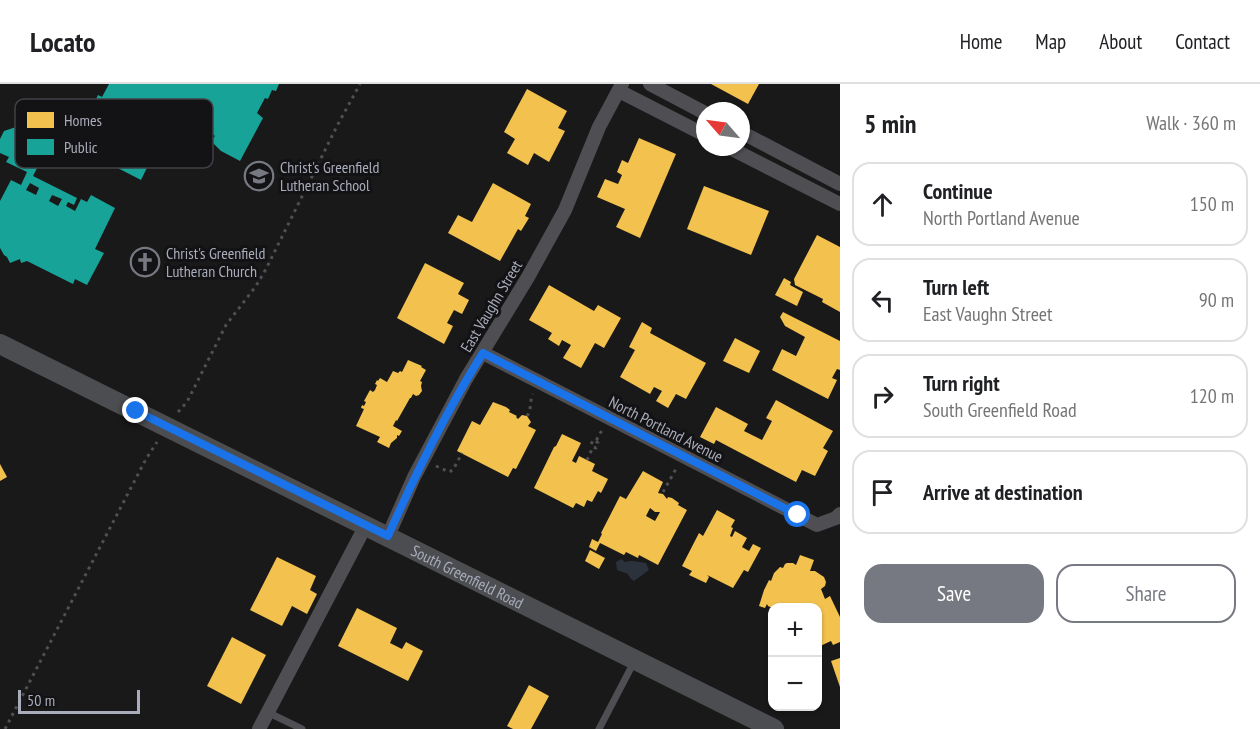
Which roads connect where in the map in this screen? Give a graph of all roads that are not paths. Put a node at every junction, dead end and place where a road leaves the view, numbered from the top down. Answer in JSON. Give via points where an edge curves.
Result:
{"nodes":[{"id":1,"x":650,"y":84,"type":"edge"},
{"id":2,"x":620,"y":87,"type":"edge"},
{"id":3,"x":696,"y":108,"type":"edge"},
{"id":4,"x":696,"y":130,"type":"edge"},
{"id":5,"x":750,"y":137,"type":"edge"},
{"id":6,"x":758,"y":141,"type":"junction"},
{"id":7,"x":745,"y":156,"type":"edge"},
{"id":8,"x":749,"y":158,"type":"junction"},
{"id":9,"x":840,"y":184,"type":"edge"},
{"id":10,"x":840,"y":204,"type":"edge"},
{"id":11,"x":0,"y":344,"type":"edge"},
{"id":12,"x":483,"y":353,"type":"junction"},
{"id":13,"x":838,"y":516,"type":"edge"},
{"id":14,"x":366,"y":525,"type":"junction"},
{"id":15,"x":388,"y":536,"type":"junction"},
{"id":16,"x":635,"y":660,"type":"junction"},
{"id":17,"x":267,"y":712,"type":"junction"},
{"id":18,"x":259,"y":729,"type":"edge"},
{"id":19,"x":302,"y":729,"type":"edge"},
{"id":20,"x":599,"y":729,"type":"edge"},
{"id":21,"x":774,"y":729,"type":"edge"}],
"edges":[{"from":1,"to":3,"type":"street"},
{"from":2,"to":4,"type":"street"},
{"from":2,"to":12,"type":"street","name":"East Vaughn Street","via":[[565,210]]},
{"from":5,"to":6,"type":"street"},
{"from":6,"to":8,"type":"street"},
{"from":6,"to":9,"type":"street"},
{"from":7,"to":8,"type":"street"},
{"from":8,"to":10,"type":"street"},
{"from":11,"to":14,"type":"main road","name":"South Greenfield Road"},
{"from":12,"to":13,"type":"street","name":"North Portland Avenue","via":[[817,525]]},
{"from":12,"to":15,"type":"street","name":"East Vaughn Street","via":[[423,459]]},
{"from":14,"to":15,"type":"main road","name":"South Greenfield Road"},
{"from":14,"to":17,"type":"street"},
{"from":15,"to":16,"type":"main road","name":"South Greenfield Road"},
{"from":16,"to":20,"type":"lane"},
{"from":16,"to":21,"type":"main road","name":"South Greenfield Road"},
{"from":17,"to":18,"type":"street"},
{"from":17,"to":19,"type":"lane"}]}
